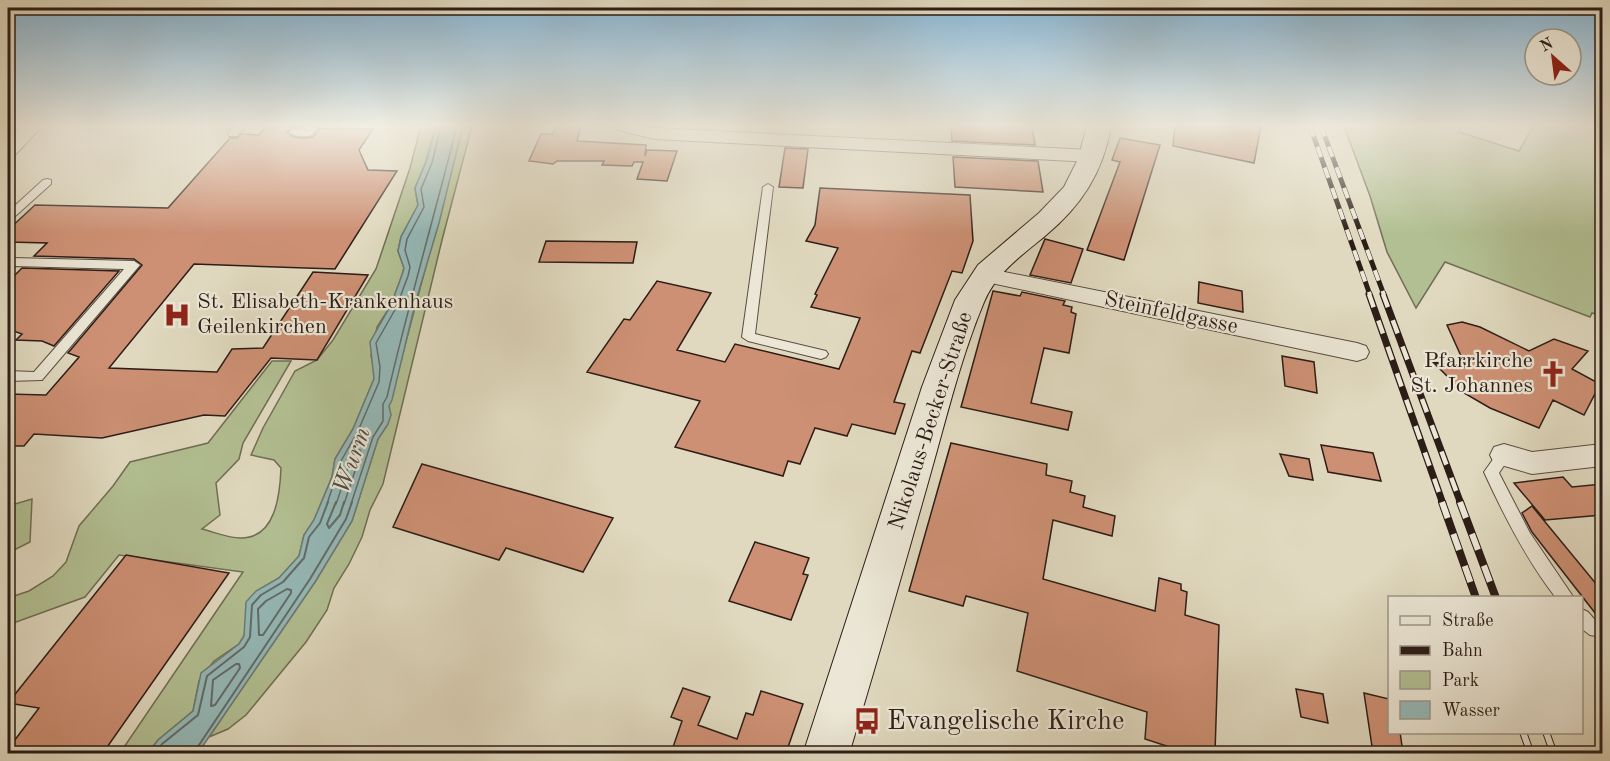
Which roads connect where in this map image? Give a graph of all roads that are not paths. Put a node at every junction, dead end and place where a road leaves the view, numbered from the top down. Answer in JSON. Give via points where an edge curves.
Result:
{"nodes":[{"id":1,"x":1088,"y":162,"type":"edge"},
{"id":2,"x":47,"y":182,"type":"dead end"},
{"id":3,"x":768,"y":187,"type":"dead end"},
{"id":4,"x":8,"y":217,"type":"edge"},
{"id":5,"x":9,"y":263,"type":"edge"},
{"id":6,"x":986,"y":275,"type":"junction"},
{"id":7,"x":1357,"y":352,"type":"dead end"},
{"id":8,"x":821,"y":354,"type":"dead end"},
{"id":9,"x":8,"y":376,"type":"edge"},
{"id":10,"x":1504,"y":455,"type":"joint"},
{"id":11,"x":1602,"y":455,"type":"edge"},
{"id":12,"x":1565,"y":596,"type":"edge"},
{"id":13,"x":1583,"y":619,"type":"edge"},
{"id":14,"x":1602,"y":629,"type":"edge"},
{"id":15,"x":826,"y":753,"type":"edge"}],
"edges":[{"from":1,"to":6,"type":"main road","name":"Nikolaus-Becker-Straße","via":[[1077,188],[1062,207],[1004,254]]},
{"from":2,"to":4,"type":"lane"},
{"from":3,"to":8,"type":"lane","via":[[748,337]]},
{"from":5,"to":9,"type":"lane","via":[[134,266],[37,377]]},
{"from":6,"to":7,"type":"street","name":"Steinfeldgasse"},
{"from":6,"to":15,"type":"main road","name":"Nikolaus-Becker-Straße","via":[[971,298],[939,389]]},
{"from":10,"to":11,"type":"street","via":[[1532,463]]},
{"from":10,"to":12,"type":"lane","via":[[1491,472],[1511,517],[1546,574]]},
{"from":13,"to":14,"type":"lane","via":[[1590,627]]}]}
